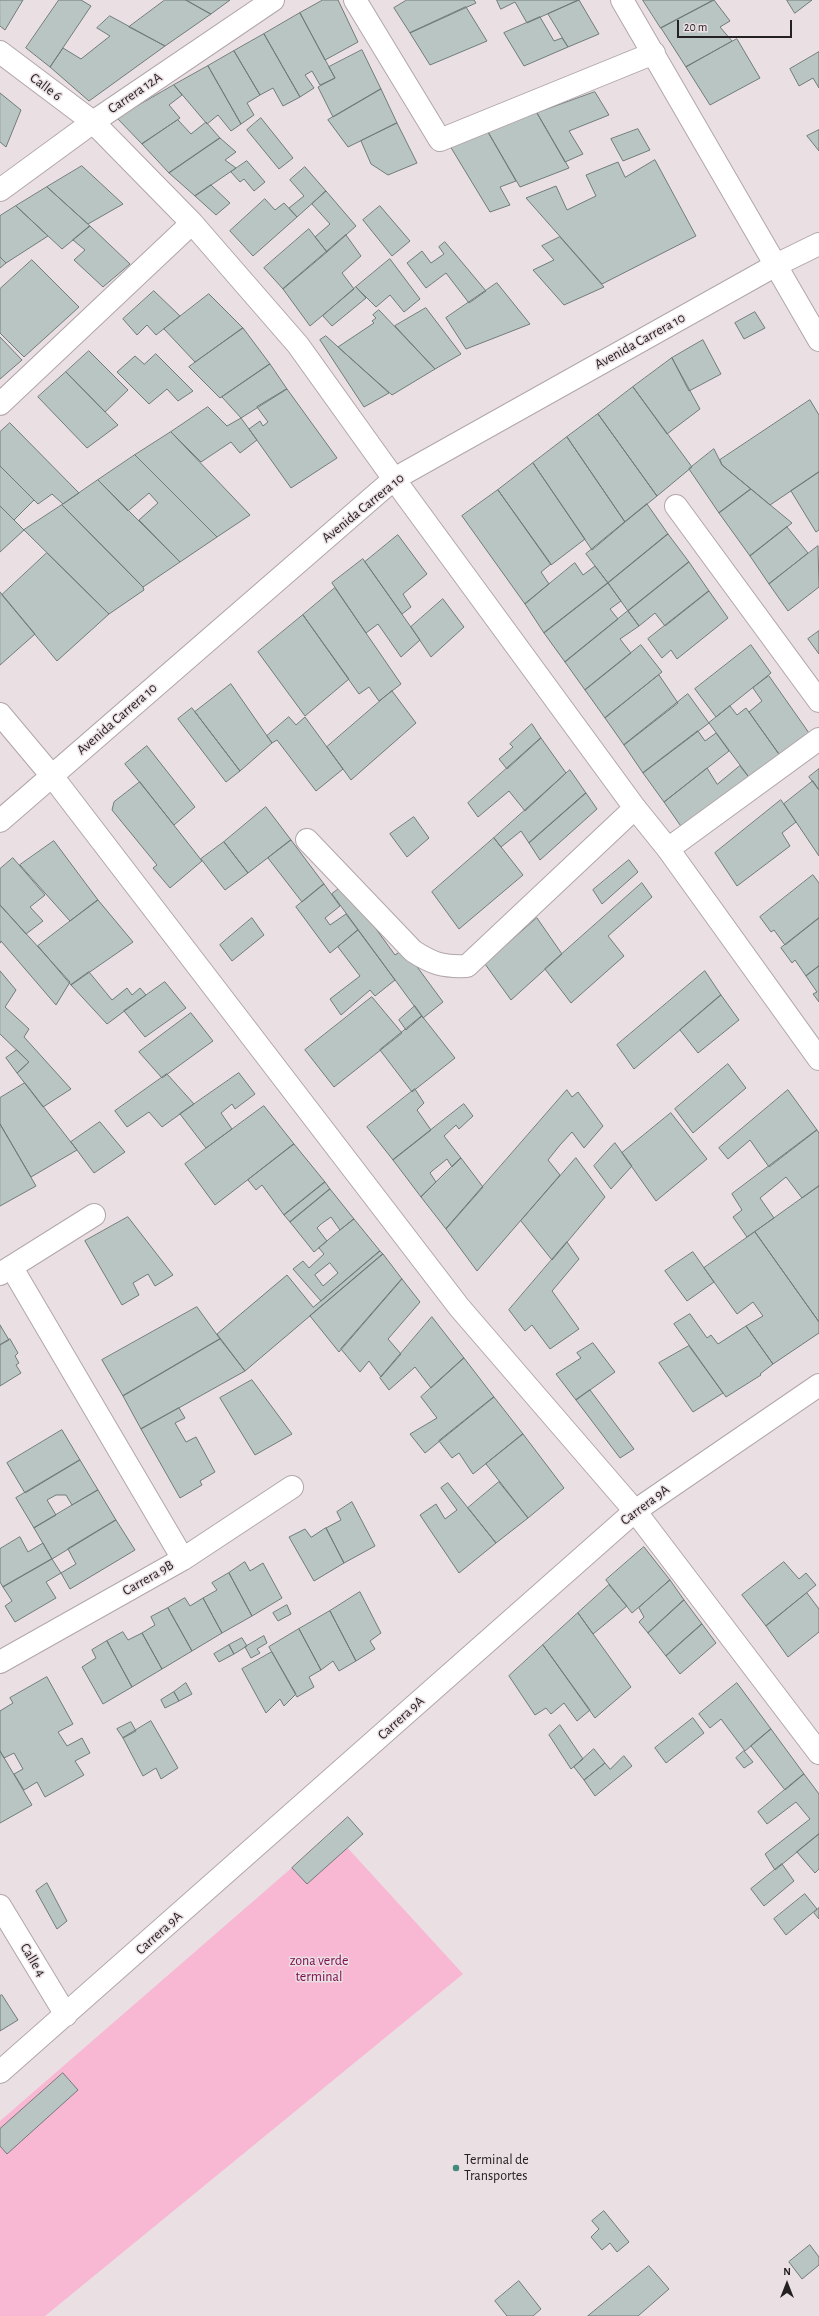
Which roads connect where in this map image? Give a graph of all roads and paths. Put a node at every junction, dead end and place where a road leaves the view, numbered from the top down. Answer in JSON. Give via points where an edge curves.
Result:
{"nodes":[{"id":1,"x":273,"y":0,"type":"edge"},
{"id":2,"x":355,"y":0,"type":"edge"},
{"id":3,"x":622,"y":0,"type":"edge"},
{"id":4,"x":0,"y":52,"type":"edge"},
{"id":5,"x":654,"y":53,"type":"junction"},
{"id":6,"x":93,"y":122,"type":"junction"},
{"id":7,"x":0,"y":190,"type":"edge"},
{"id":8,"x":192,"y":223,"type":"junction"},
{"id":9,"x":819,"y":244,"type":"edge"},
{"id":10,"x":776,"y":265,"type":"junction"},
{"id":11,"x":819,"y":340,"type":"edge"},
{"id":12,"x":0,"y":404,"type":"edge"},
{"id":13,"x":394,"y":479,"type":"junction"},
{"id":14,"x":676,"y":506,"type":"dead end"},
{"id":15,"x":819,"y":701,"type":"edge"},
{"id":16,"x":0,"y":714,"type":"edge"},
{"id":17,"x":819,"y":739,"type":"edge"},
{"id":18,"x":52,"y":776,"type":"junction"},
{"id":19,"x":635,"y":808,"type":"junction"},
{"id":20,"x":0,"y":821,"type":"edge"},
{"id":21,"x":307,"y":840,"type":"dead end"},
{"id":22,"x":668,"y":849,"type":"junction"},
{"id":23,"x":819,"y":1059,"type":"edge"},
{"id":24,"x":94,"y":1215,"type":"dead end"},
{"id":25,"x":6,"y":1271,"type":"edge"},
{"id":26,"x":819,"y":1385,"type":"edge"},
{"id":27,"x":292,"y":1487,"type":"dead end"},
{"id":28,"x":635,"y":1511,"type":"junction"},
{"id":29,"x":183,"y":1558,"type":"junction"},
{"id":30,"x":0,"y":1662,"type":"edge"},
{"id":31,"x":819,"y":1753,"type":"edge"},
{"id":32,"x":0,"y":1906,"type":"edge"},
{"id":33,"x":66,"y":2015,"type":"junction"},
{"id":34,"x":0,"y":2072,"type":"edge"}],
"edges":[{"from":1,"to":6,"type":"street","name":"Carrera 12A"},
{"from":2,"to":5,"type":"street","via":[[440,140]]},
{"from":3,"to":5,"type":"street"},
{"from":4,"to":6,"type":"street","name":"Calle 6"},
{"from":5,"to":10,"type":"street"},
{"from":6,"to":7,"type":"street","name":"Carrera 12A"},
{"from":6,"to":8,"type":"street","name":"Calle 6"},
{"from":8,"to":12,"type":"street"},
{"from":8,"to":13,"type":"street","name":"Calle 6","via":[[298,345]]},
{"from":9,"to":10,"type":"street","name":"Avenida Carrera 10"},
{"from":10,"to":11,"type":"street"},
{"from":10,"to":13,"type":"street","name":"Avenida Carrera 10"},
{"from":13,"to":18,"type":"street","name":"Avenida Carrera 10"},
{"from":13,"to":19,"type":"street","name":"Calle 6"},
{"from":14,"to":15,"type":"street"},
{"from":16,"to":18,"type":"street"},
{"from":17,"to":22,"type":"street"},
{"from":18,"to":20,"type":"street","name":"Avenida Carrera 10"},
{"from":18,"to":28,"type":"street","via":[[459,1307]]},
{"from":19,"to":21,"type":"street","via":[[467,966],[450,967],[431,963],[413,951]]},
{"from":19,"to":22,"type":"street","name":"Calle 6"},
{"from":22,"to":23,"type":"street","name":"Calle 6"},
{"from":24,"to":25,"type":"street"},
{"from":25,"to":29,"type":"street"},
{"from":26,"to":28,"type":"street","name":"Carrera 9A"},
{"from":27,"to":29,"type":"street","name":"Carrera 9B"},
{"from":28,"to":31,"type":"street"},
{"from":28,"to":33,"type":"street","name":"Carrera 9A"},
{"from":29,"to":30,"type":"street","name":"Carrera 9B"},
{"from":32,"to":33,"type":"street","name":"Calle 4"},
{"from":33,"to":34,"type":"street","name":"Carrera 9A"}]}
